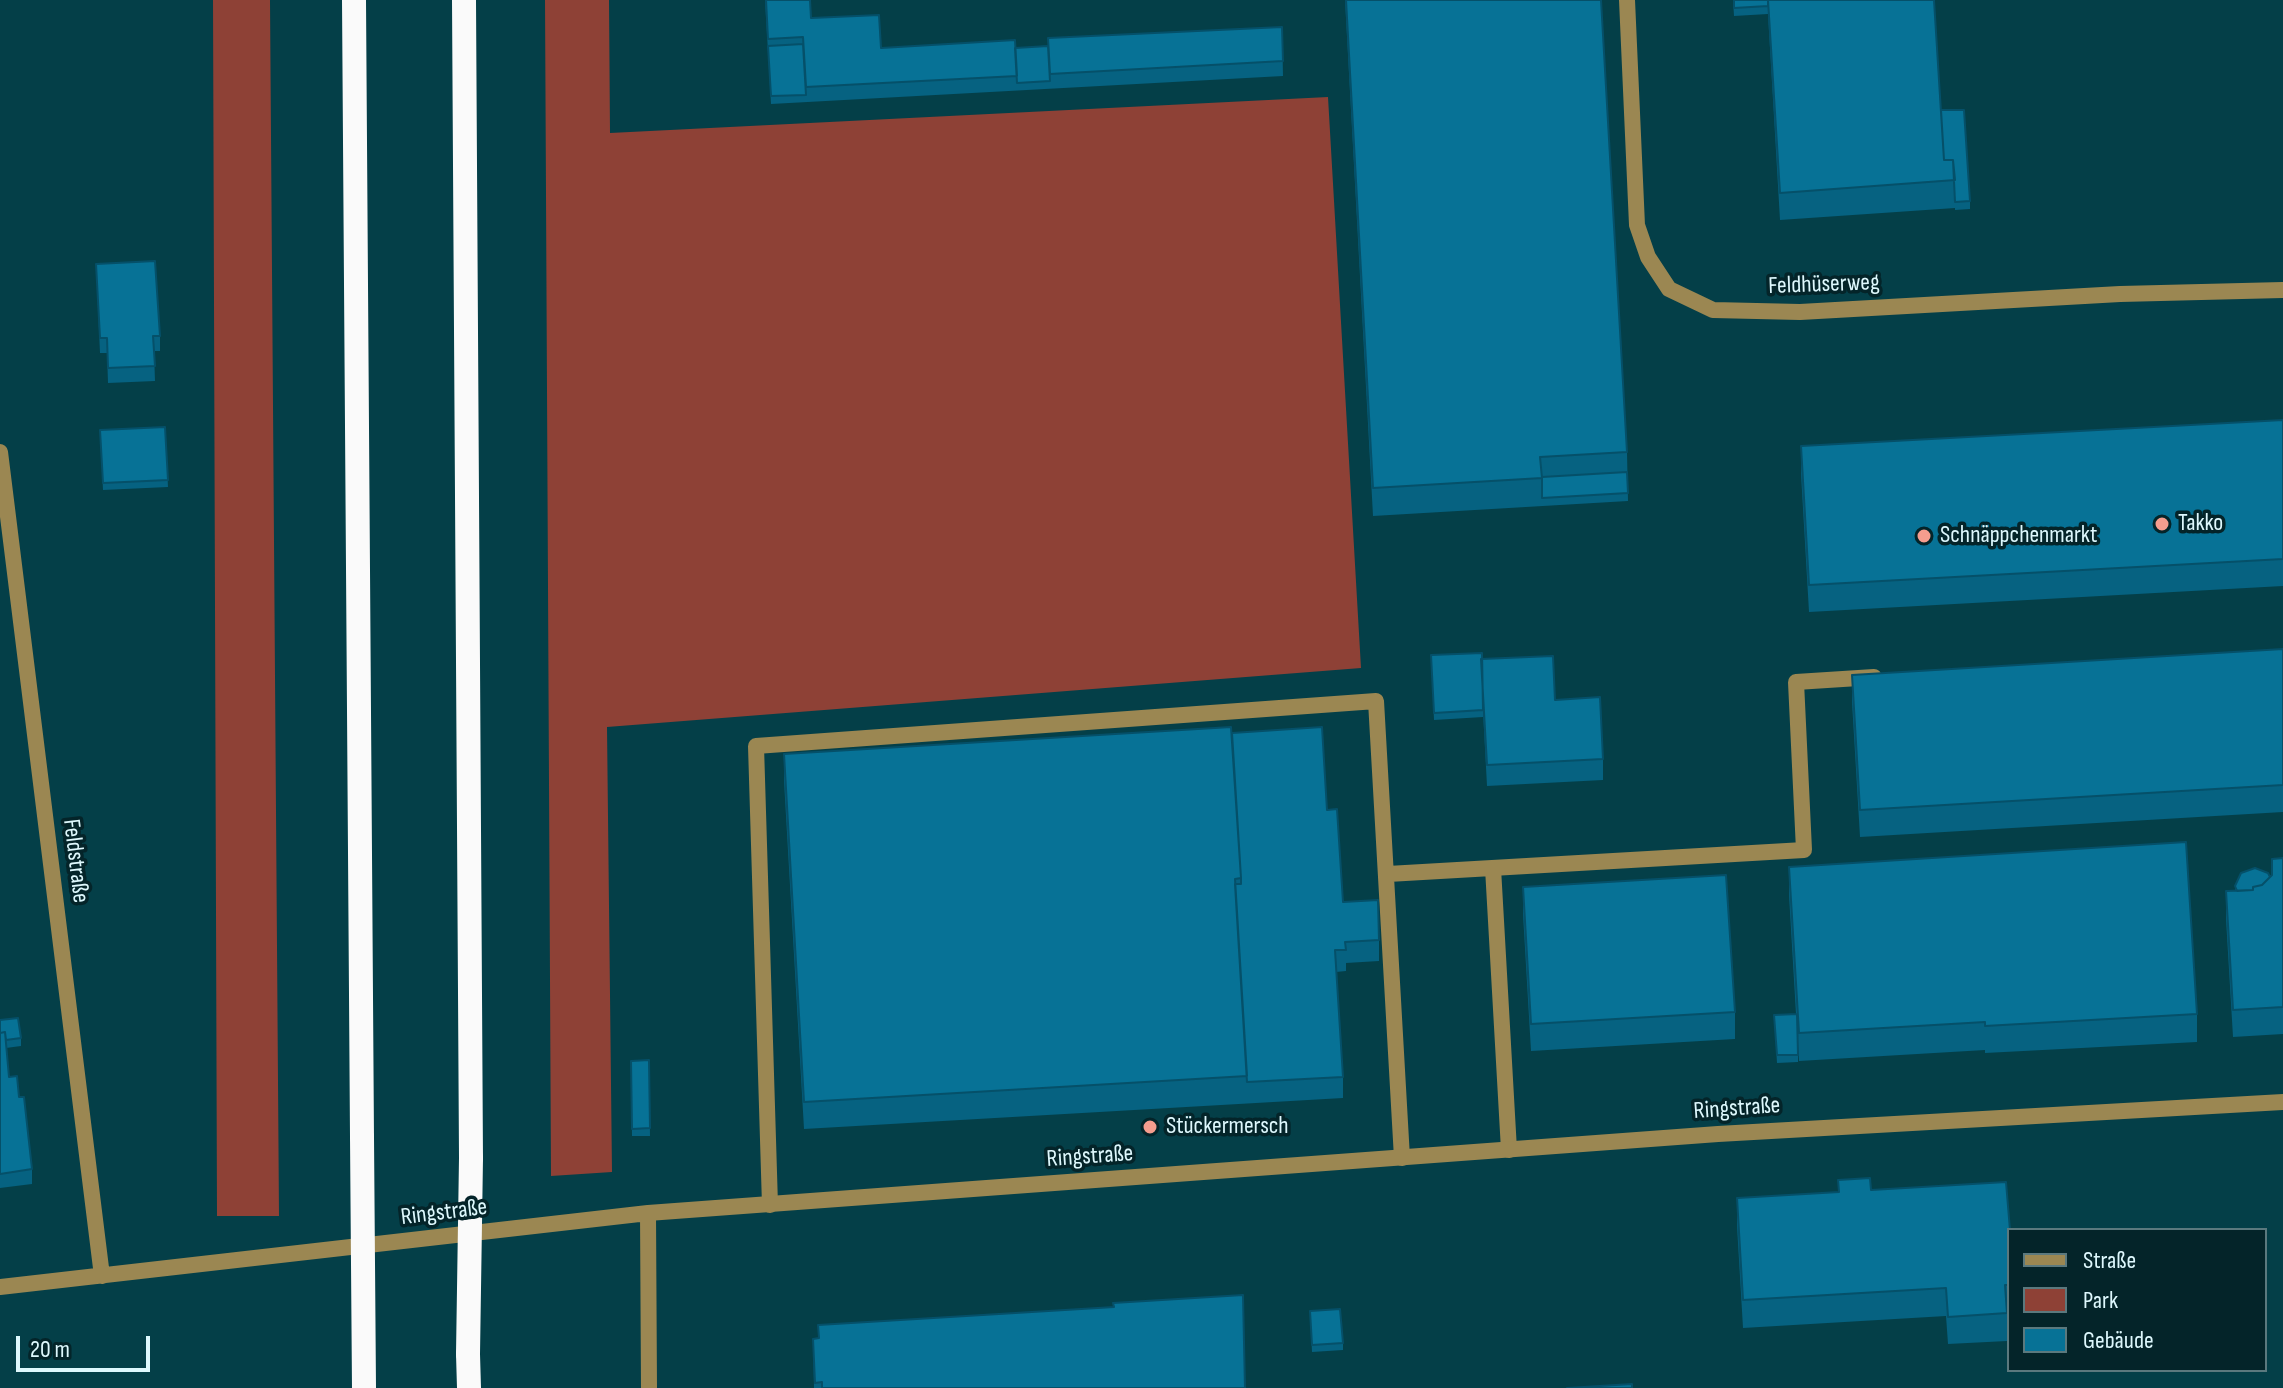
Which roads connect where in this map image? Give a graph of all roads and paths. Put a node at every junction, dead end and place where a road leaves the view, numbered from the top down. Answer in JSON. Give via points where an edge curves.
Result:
{"nodes":[{"id":1,"x":354,"y":0,"type":"edge"},
{"id":2,"x":464,"y":0,"type":"edge"},
{"id":3,"x":1627,"y":0,"type":"edge"},
{"id":4,"x":2283,"y":290,"type":"edge"},
{"id":5,"x":0,"y":452,"type":"edge"},
{"id":6,"x":1891,"y":676,"type":"edge"},
{"id":7,"x":1493,"y":868,"type":"junction"},
{"id":8,"x":1388,"y":874,"type":"junction"},
{"id":9,"x":2283,"y":1102,"type":"edge"},
{"id":10,"x":1509,"y":1150,"type":"junction"},
{"id":11,"x":1402,"y":1158,"type":"junction"},
{"id":12,"x":770,"y":1205,"type":"junction"},
{"id":13,"x":648,"y":1213,"type":"junction"},
{"id":14,"x":102,"y":1276,"type":"junction"},
{"id":15,"x":0,"y":1287,"type":"edge"},
{"id":16,"x":364,"y":1388,"type":"edge"},
{"id":17,"x":469,"y":1388,"type":"edge"},
{"id":18,"x":649,"y":1388,"type":"edge"}],
"edges":[{"from":1,"to":16,"type":"highway","bridge":true},
{"from":2,"to":17,"type":"highway","bridge":true},
{"from":3,"to":4,"type":"street","name":"Feldhüserweg","via":[[1637,225],[1648,257],[1669,289],[1713,310],[1800,312]]},
{"from":5,"to":14,"type":"street","name":"Feldstraße"},
{"from":6,"to":7,"type":"street","via":[[1796,682],[1804,850]]},
{"from":7,"to":8,"type":"street"},
{"from":7,"to":10,"type":"street"},
{"from":8,"to":11,"type":"street"},
{"from":8,"to":12,"type":"street","via":[[1376,701],[756,746]]},
{"from":9,"to":10,"type":"street","name":"Ringstraße"},
{"from":10,"to":11,"type":"street","name":"Ringstraße"},
{"from":11,"to":12,"type":"street","name":"Ringstraße"},
{"from":12,"to":13,"type":"street","name":"Ringstraße"},
{"from":13,"to":14,"type":"street","name":"Ringstraße"},
{"from":13,"to":18,"type":"street"},
{"from":14,"to":15,"type":"street","name":"Ringstraße"}]}
